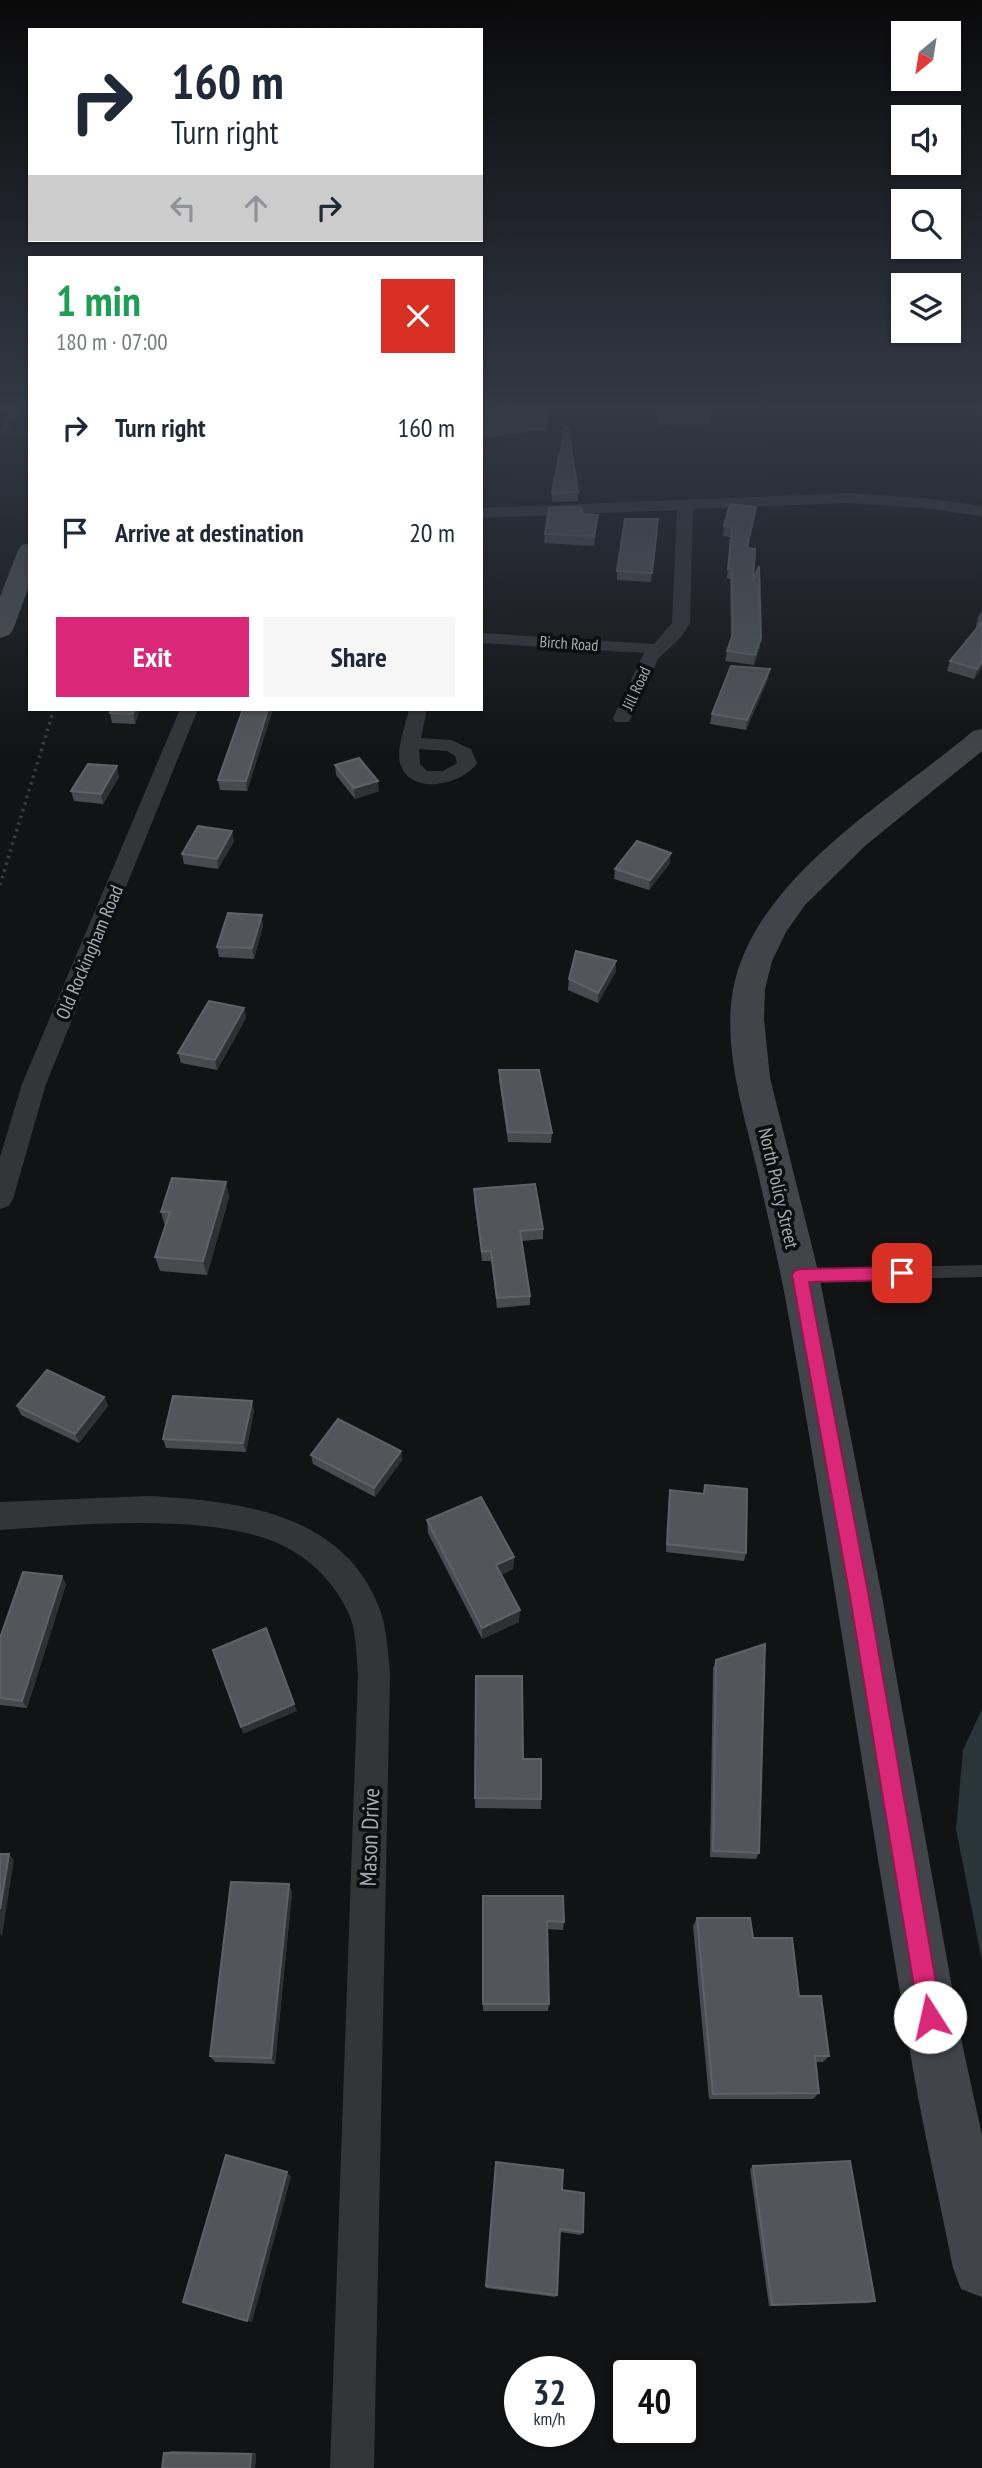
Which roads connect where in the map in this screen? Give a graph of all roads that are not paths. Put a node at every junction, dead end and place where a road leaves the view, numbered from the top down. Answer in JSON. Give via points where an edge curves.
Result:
{"nodes":[{"id":1,"x":684,"y":525,"type":"edge"},
{"id":2,"x":28,"y":555,"type":"edge"},
{"id":3,"x":0,"y":630,"type":"edge"},
{"id":4,"x":483,"y":638,"type":"edge"},
{"id":5,"x":657,"y":649,"type":"junction"},
{"id":6,"x":188,"y":711,"type":"edge"},
{"id":7,"x":418,"y":711,"type":"edge"},
{"id":8,"x":622,"y":718,"type":"dead end"},
{"id":9,"x":982,"y":737,"type":"edge"},
{"id":10,"x":412,"y":743,"type":"dead end"},
{"id":11,"x":0,"y":1199,"type":"edge"},
{"id":12,"x":982,"y":1271,"type":"edge"},
{"id":13,"x":800,"y":1275,"type":"junction"},
{"id":14,"x":0,"y":1516,"type":"edge"},
{"id":15,"x":982,"y":2268,"type":"edge"},
{"id":16,"x":352,"y":2468,"type":"edge"}],
"edges":[{"from":1,"to":5,"type":"street","name":"Jill Road","via":[[681,623],[673,638]]},
{"from":2,"to":3,"type":"main road"},
{"from":4,"to":5,"type":"street","name":"Birch Road"},
{"from":5,"to":8,"type":"street","name":"Jill Road"},
{"from":6,"to":11,"type":"street","name":"Old Rockingham Road","via":[[34,1084]]},
{"from":7,"to":10,"type":"street"},
{"from":9,"to":13,"type":"street","name":"North Policy Street","via":[[818,875],[775,926],[756,961],[750,986],[748,1046]]},
{"from":12,"to":13,"type":"lane"},
{"from":13,"to":15,"type":"street","name":"North Policy Street","via":[[935,2043]]},
{"from":14,"to":16,"type":"street","name":"Mason Drive","via":[[185,1512],[263,1523],[322,1551],[348,1579],[363,1607],[374,1675]]}]}
